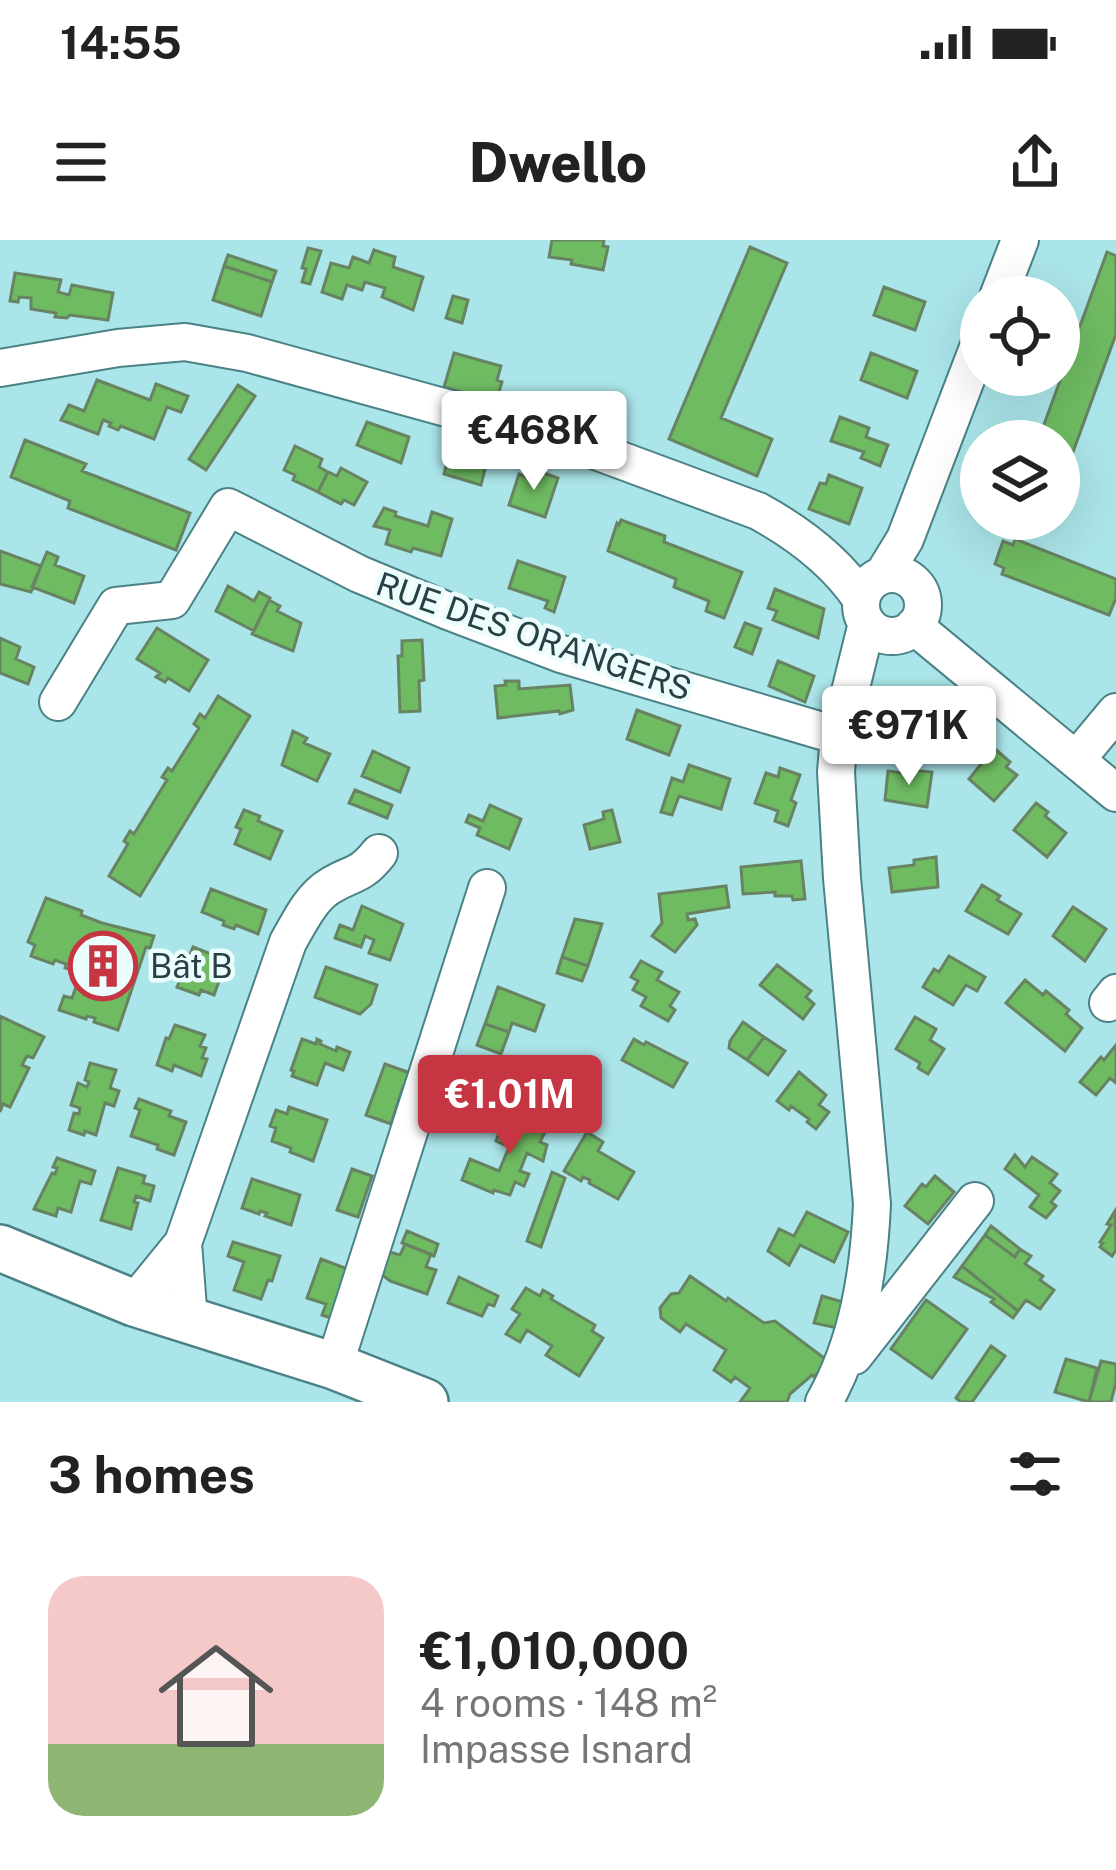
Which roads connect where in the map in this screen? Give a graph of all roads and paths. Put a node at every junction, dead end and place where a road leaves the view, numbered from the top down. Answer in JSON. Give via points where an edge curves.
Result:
{"nodes":[{"id":1,"x":1020,"y":240,"type":"edge"},
{"id":2,"x":1006,"y":276,"type":"edge"},
{"id":3,"x":0,"y":368,"type":"edge"},
{"id":4,"x":960,"y":395,"type":"edge"},
{"id":5,"x":887,"y":602,"type":"junction"},
{"id":6,"x":58,"y":702,"type":"dead end"},
{"id":7,"x":1116,"y":712,"type":"edge"},
{"id":8,"x":839,"y":736,"type":"junction"},
{"id":9,"x":1076,"y":760,"type":"junction"},
{"id":10,"x":1116,"y":793,"type":"edge"},
{"id":11,"x":379,"y":854,"type":"dead end"},
{"id":12,"x":487,"y":888,"type":"dead end"},
{"id":13,"x":975,"y":1201,"type":"dead end"},
{"id":14,"x":182,"y":1243,"type":"junction"},
{"id":15,"x":0,"y":1248,"type":"edge"},
{"id":16,"x":134,"y":1303,"type":"junction"},
{"id":17,"x":189,"y":1321,"type":"junction"},
{"id":18,"x":334,"y":1366,"type":"junction"},
{"id":19,"x":832,"y":1388,"type":"edge"},
{"id":20,"x":425,"y":1402,"type":"edge"}],
"edges":[{"from":1,"to":2,"type":"street"},
{"from":3,"to":5,"type":"street","via":[[185,342],[247,353],[578,444],[758,511]]},
{"from":4,"to":5,"type":"street"},
{"from":5,"to":8,"type":"street","via":[[859,660]]},
{"from":5,"to":9,"type":"street"},
{"from":6,"to":8,"type":"street","name":"RUE DES ORANGERS","via":[[116,606],[172,600],[228,507],[467,619]]},
{"from":7,"to":9,"type":"street"},
{"from":8,"to":19,"type":"street","via":[[839,841],[872,1204],[866,1277]]},
{"from":9,"to":10,"type":"street"},
{"from":11,"to":14,"type":"street","via":[[364,872],[327,887],[288,942]]},
{"from":12,"to":18,"type":"street"},
{"from":13,"to":19,"type":"street"},
{"from":14,"to":16,"type":"street"},
{"from":14,"to":17,"type":"street"},
{"from":15,"to":16,"type":"main road"},
{"from":16,"to":17,"type":"main road"},
{"from":17,"to":18,"type":"main road"},
{"from":18,"to":20,"type":"main road"}]}
